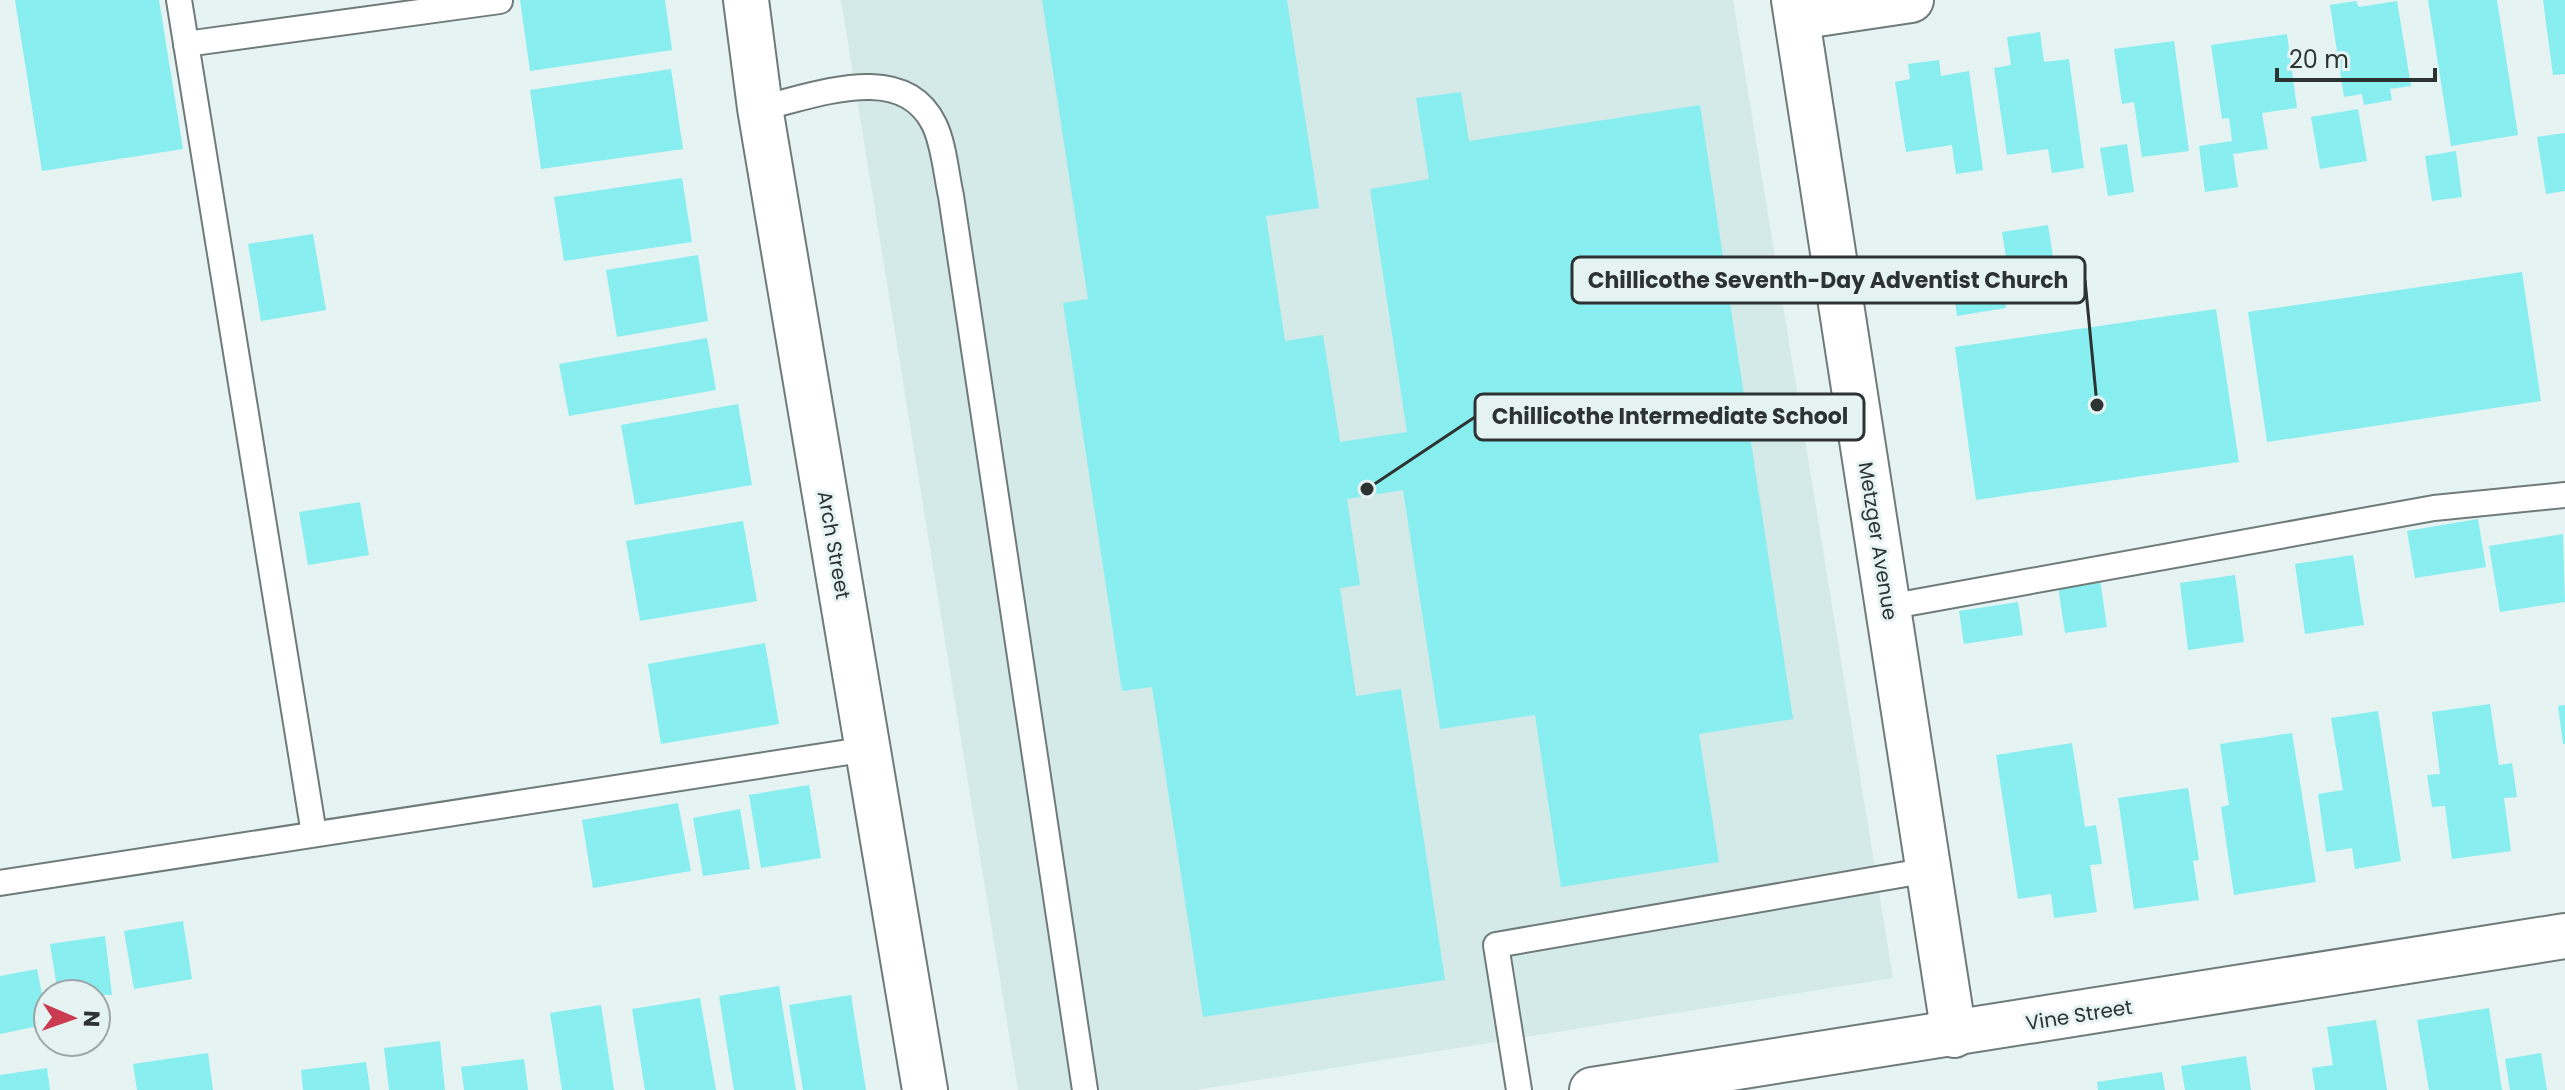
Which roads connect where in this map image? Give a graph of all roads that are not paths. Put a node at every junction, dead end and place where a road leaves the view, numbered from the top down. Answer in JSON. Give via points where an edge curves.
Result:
{"nodes":[{"id":1,"x":179,"y":0,"type":"edge"},
{"id":2,"x":746,"y":0,"type":"edge"},
{"id":3,"x":1911,"y":0,"type":"edge"},
{"id":4,"x":500,"y":1,"type":"edge"},
{"id":5,"x":1796,"y":9,"type":"edge"},
{"id":6,"x":186,"y":44,"type":"junction"},
{"id":7,"x":760,"y":108,"type":"junction"},
{"id":8,"x":2565,"y":495,"type":"edge"},
{"id":9,"x":1888,"y":607,"type":"junction"},
{"id":10,"x":868,"y":749,"type":"junction"},
{"id":11,"x":314,"y":834,"type":"junction"},
{"id":12,"x":1929,"y":870,"type":"junction"},
{"id":13,"x":0,"y":883,"type":"edge"},
{"id":14,"x":2565,"y":936,"type":"edge"},
{"id":15,"x":1954,"y":1035,"type":"junction"},
{"id":16,"x":925,"y":1090,"type":"edge"},
{"id":17,"x":1085,"y":1090,"type":"edge"},
{"id":18,"x":1519,"y":1090,"type":"edge"},
{"id":19,"x":1592,"y":1090,"type":"edge"}],
"edges":[{"from":1,"to":6,"type":"lane"},
{"from":2,"to":7,"type":"street","name":"Arch Street"},
{"from":3,"to":5,"type":"street"},
{"from":4,"to":6,"type":"lane"},
{"from":5,"to":9,"type":"street","name":"Metzger Avenue"},
{"from":6,"to":11,"type":"lane"},
{"from":7,"to":10,"type":"street","name":"Arch Street"},
{"from":7,"to":17,"type":"lane","via":[[869,85],[907,94],[933,123],[951,196]]},
{"from":8,"to":9,"type":"lane","via":[[2434,508]]},
{"from":9,"to":12,"type":"street","name":"Metzger Avenue"},
{"from":10,"to":11,"type":"lane"},
{"from":10,"to":16,"type":"street","name":"Arch Street"},
{"from":11,"to":13,"type":"lane"},
{"from":12,"to":15,"type":"street","name":"Metzger Avenue"},
{"from":12,"to":18,"type":"lane","via":[[1496,945]]},
{"from":14,"to":15,"type":"street","name":"Vine Street"},
{"from":15,"to":19,"type":"street","name":"Vine Street"}]}
